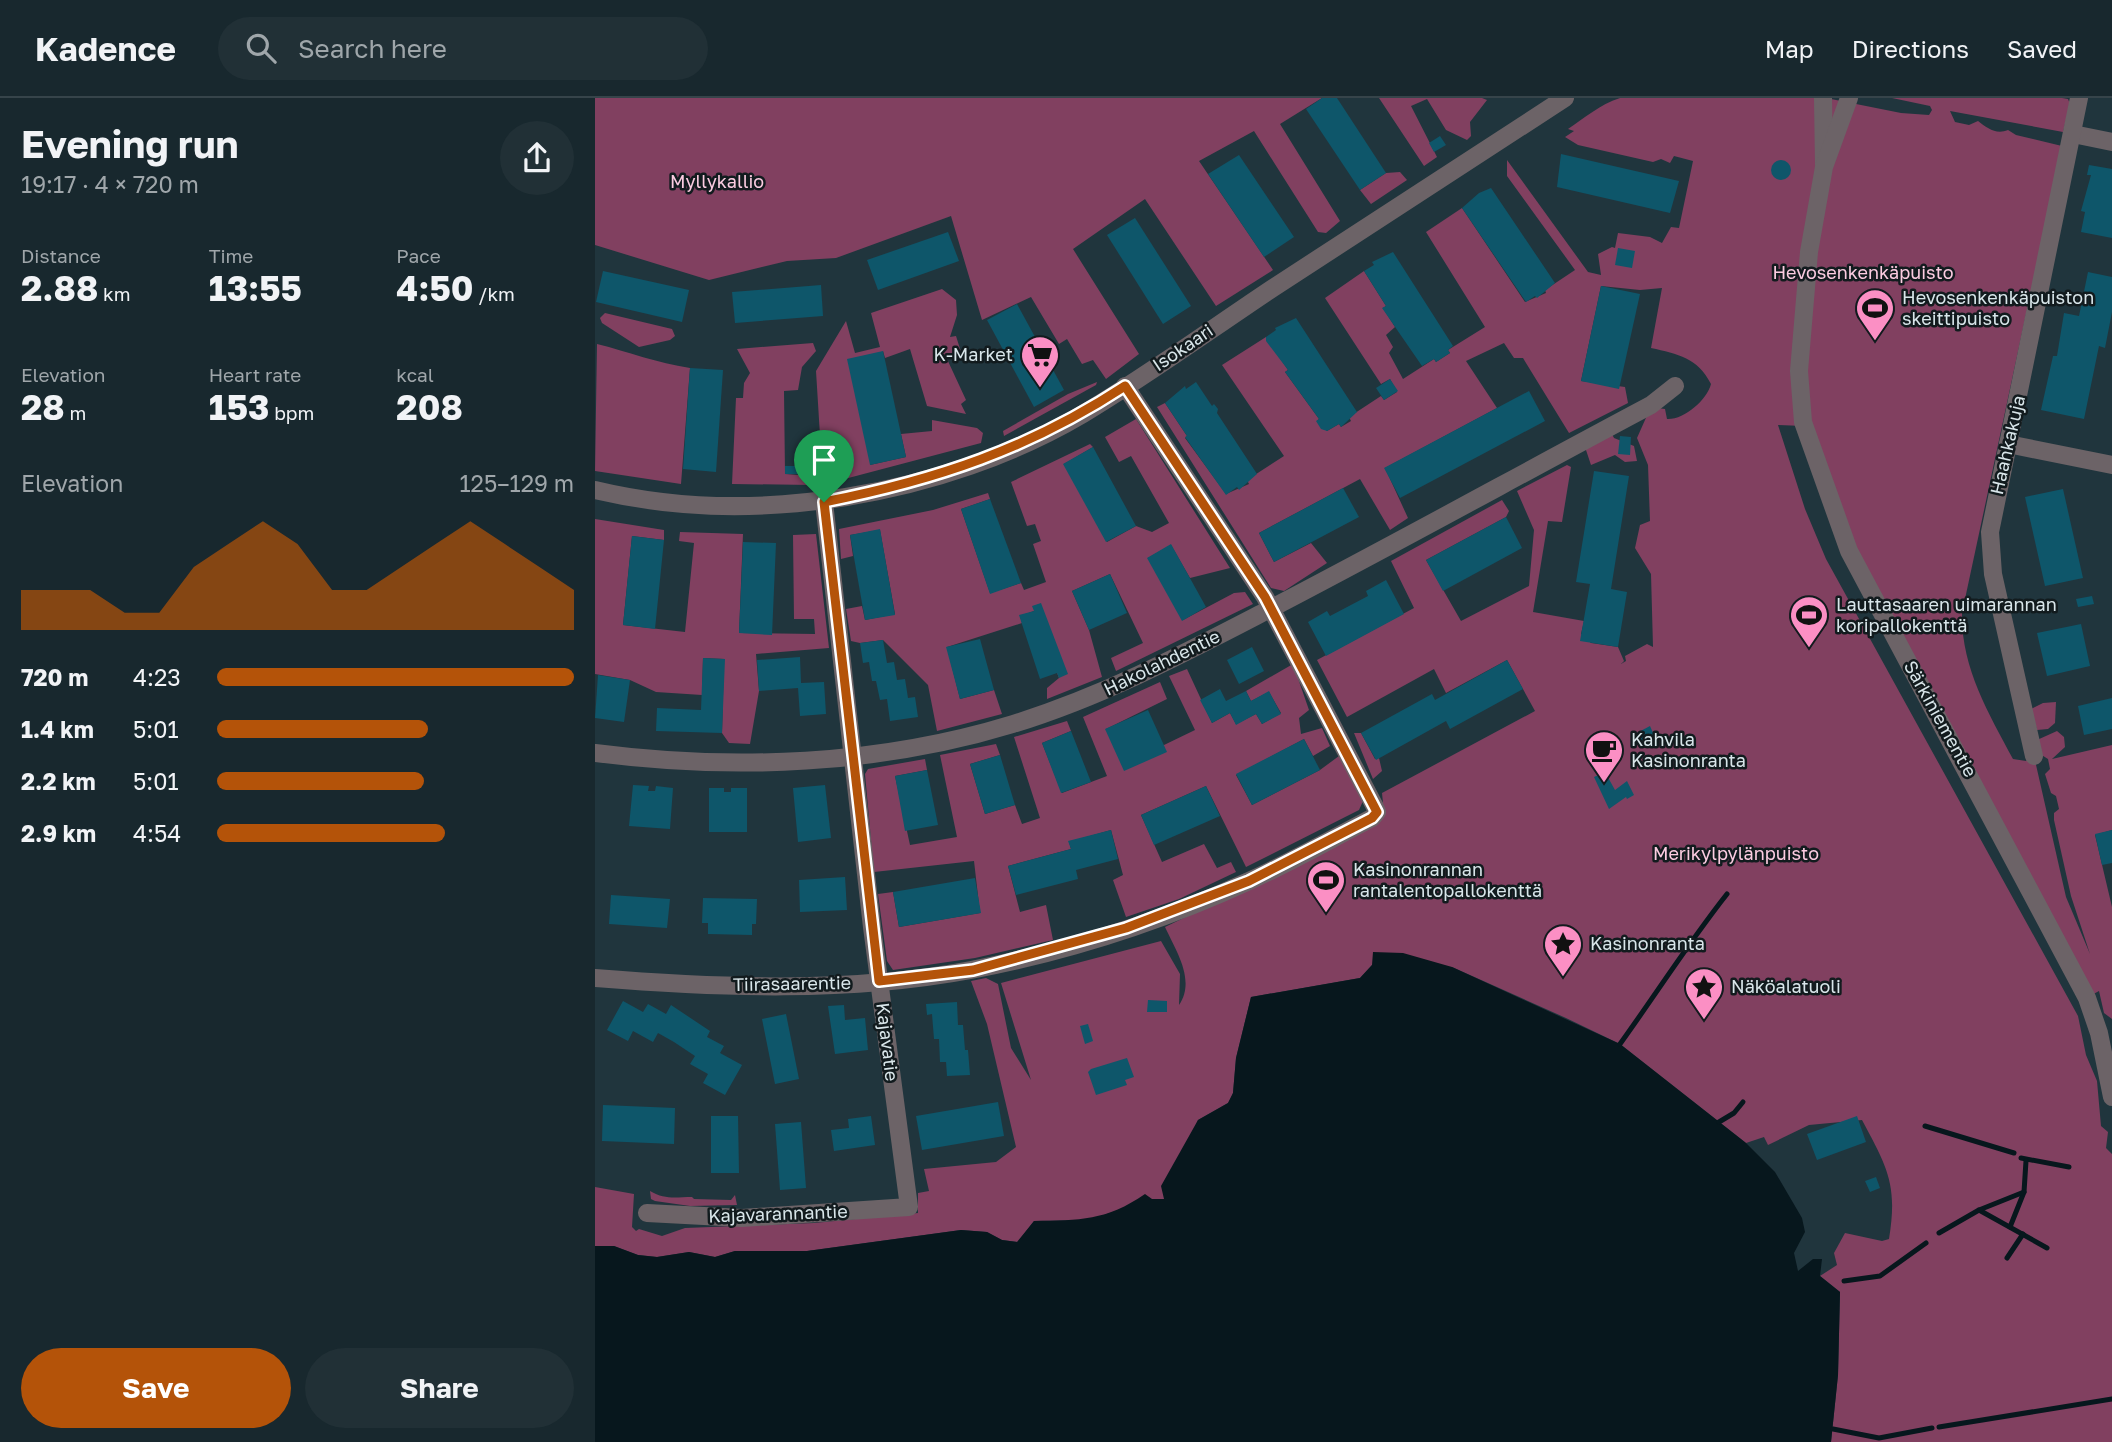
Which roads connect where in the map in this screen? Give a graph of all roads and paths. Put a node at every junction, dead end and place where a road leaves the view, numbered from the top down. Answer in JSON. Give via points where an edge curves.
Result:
{"nodes":[{"id":1,"x":1565,"y":98,"type":"edge"},
{"id":2,"x":1823,"y":98,"type":"edge"},
{"id":3,"x":1849,"y":98,"type":"edge"},
{"id":4,"x":2080,"y":98,"type":"edge"},
{"id":5,"x":2073,"y":134,"type":"junction"},
{"id":6,"x":2112,"y":142,"type":"edge"},
{"id":7,"x":1824,"y":167,"type":"junction"},
{"id":8,"x":1125,"y":386,"type":"junction"},
{"id":9,"x":1675,"y":386,"type":"dead end"},
{"id":10,"x":2008,"y":444,"type":"junction"},
{"id":11,"x":2112,"y":465,"type":"edge"},
{"id":12,"x":595,"y":490,"type":"edge"},
{"id":13,"x":824,"y":502,"type":"junction"},
{"id":14,"x":1271,"y":608,"type":"junction"},
{"id":15,"x":595,"y":752,"type":"edge"},
{"id":16,"x":2034,"y":756,"type":"dead end"},
{"id":17,"x":853,"y":757,"type":"junction"},
{"id":18,"x":595,"y":978,"type":"edge"},
{"id":19,"x":879,"y":981,"type":"junction"},
{"id":20,"x":2106,"y":1032,"type":"edge"},
{"id":21,"x":2112,"y":1097,"type":"edge"},
{"id":22,"x":909,"y":1207,"type":"joint"},
{"id":23,"x":647,"y":1213,"type":"dead end"}],
"edges":[{"from":1,"to":8,"type":"street","name":"Isokaari"},
{"from":2,"to":7,"type":"street","name":"Särkiniementie"},
{"from":3,"to":7,"type":"street","name":"Särkiniementie"},
{"from":4,"to":5,"type":"street","name":"Haahkakuja"},
{"from":5,"to":6,"type":"street"},
{"from":5,"to":10,"type":"street","name":"Haahkakuja"},
{"from":7,"to":20,"type":"street","name":"Särkiniementie","via":[[1805,287],[1799,371],[1813,456],[1849,551]]},
{"from":8,"to":13,"type":"street","name":"Isokaari","via":[[1083,414],[985,460],[891,489]]},
{"from":8,"to":14,"type":"street"},
{"from":9,"to":14,"type":"street","name":"Hakolahdentie","via":[[1651,405]]},
{"from":10,"to":11,"type":"street"},
{"from":10,"to":16,"type":"street","name":"Haahkakuja","via":[[1992,511],[1991,561]]},
{"from":12,"to":13,"type":"street","name":"Isokaari","via":[[695,502]]},
{"from":13,"to":17,"type":"street","name":"Kajavatie"},
{"from":14,"to":17,"type":"street","name":"Hakolahdentie","via":[[1114,688],[1056,710],[961,737]]},
{"from":14,"to":19,"type":"street","name":"Tiirasaarentie","via":[[1377,812],[1372,818],[1249,881],[1163,915],[973,970]]},
{"from":15,"to":17,"type":"street","name":"Hakolahdentie","via":[[742,763]]},
{"from":17,"to":19,"type":"street","name":"Kajavatie"},
{"from":18,"to":19,"type":"street","name":"Tiirasaarentie","via":[[774,986]]},
{"from":19,"to":22,"type":"street","name":"Kajavatie"},
{"from":20,"to":21,"type":"street","name":"Särkiniementie"},
{"from":22,"to":23,"type":"street","name":"Kajavarannantie","via":[[741,1218]]}]}
